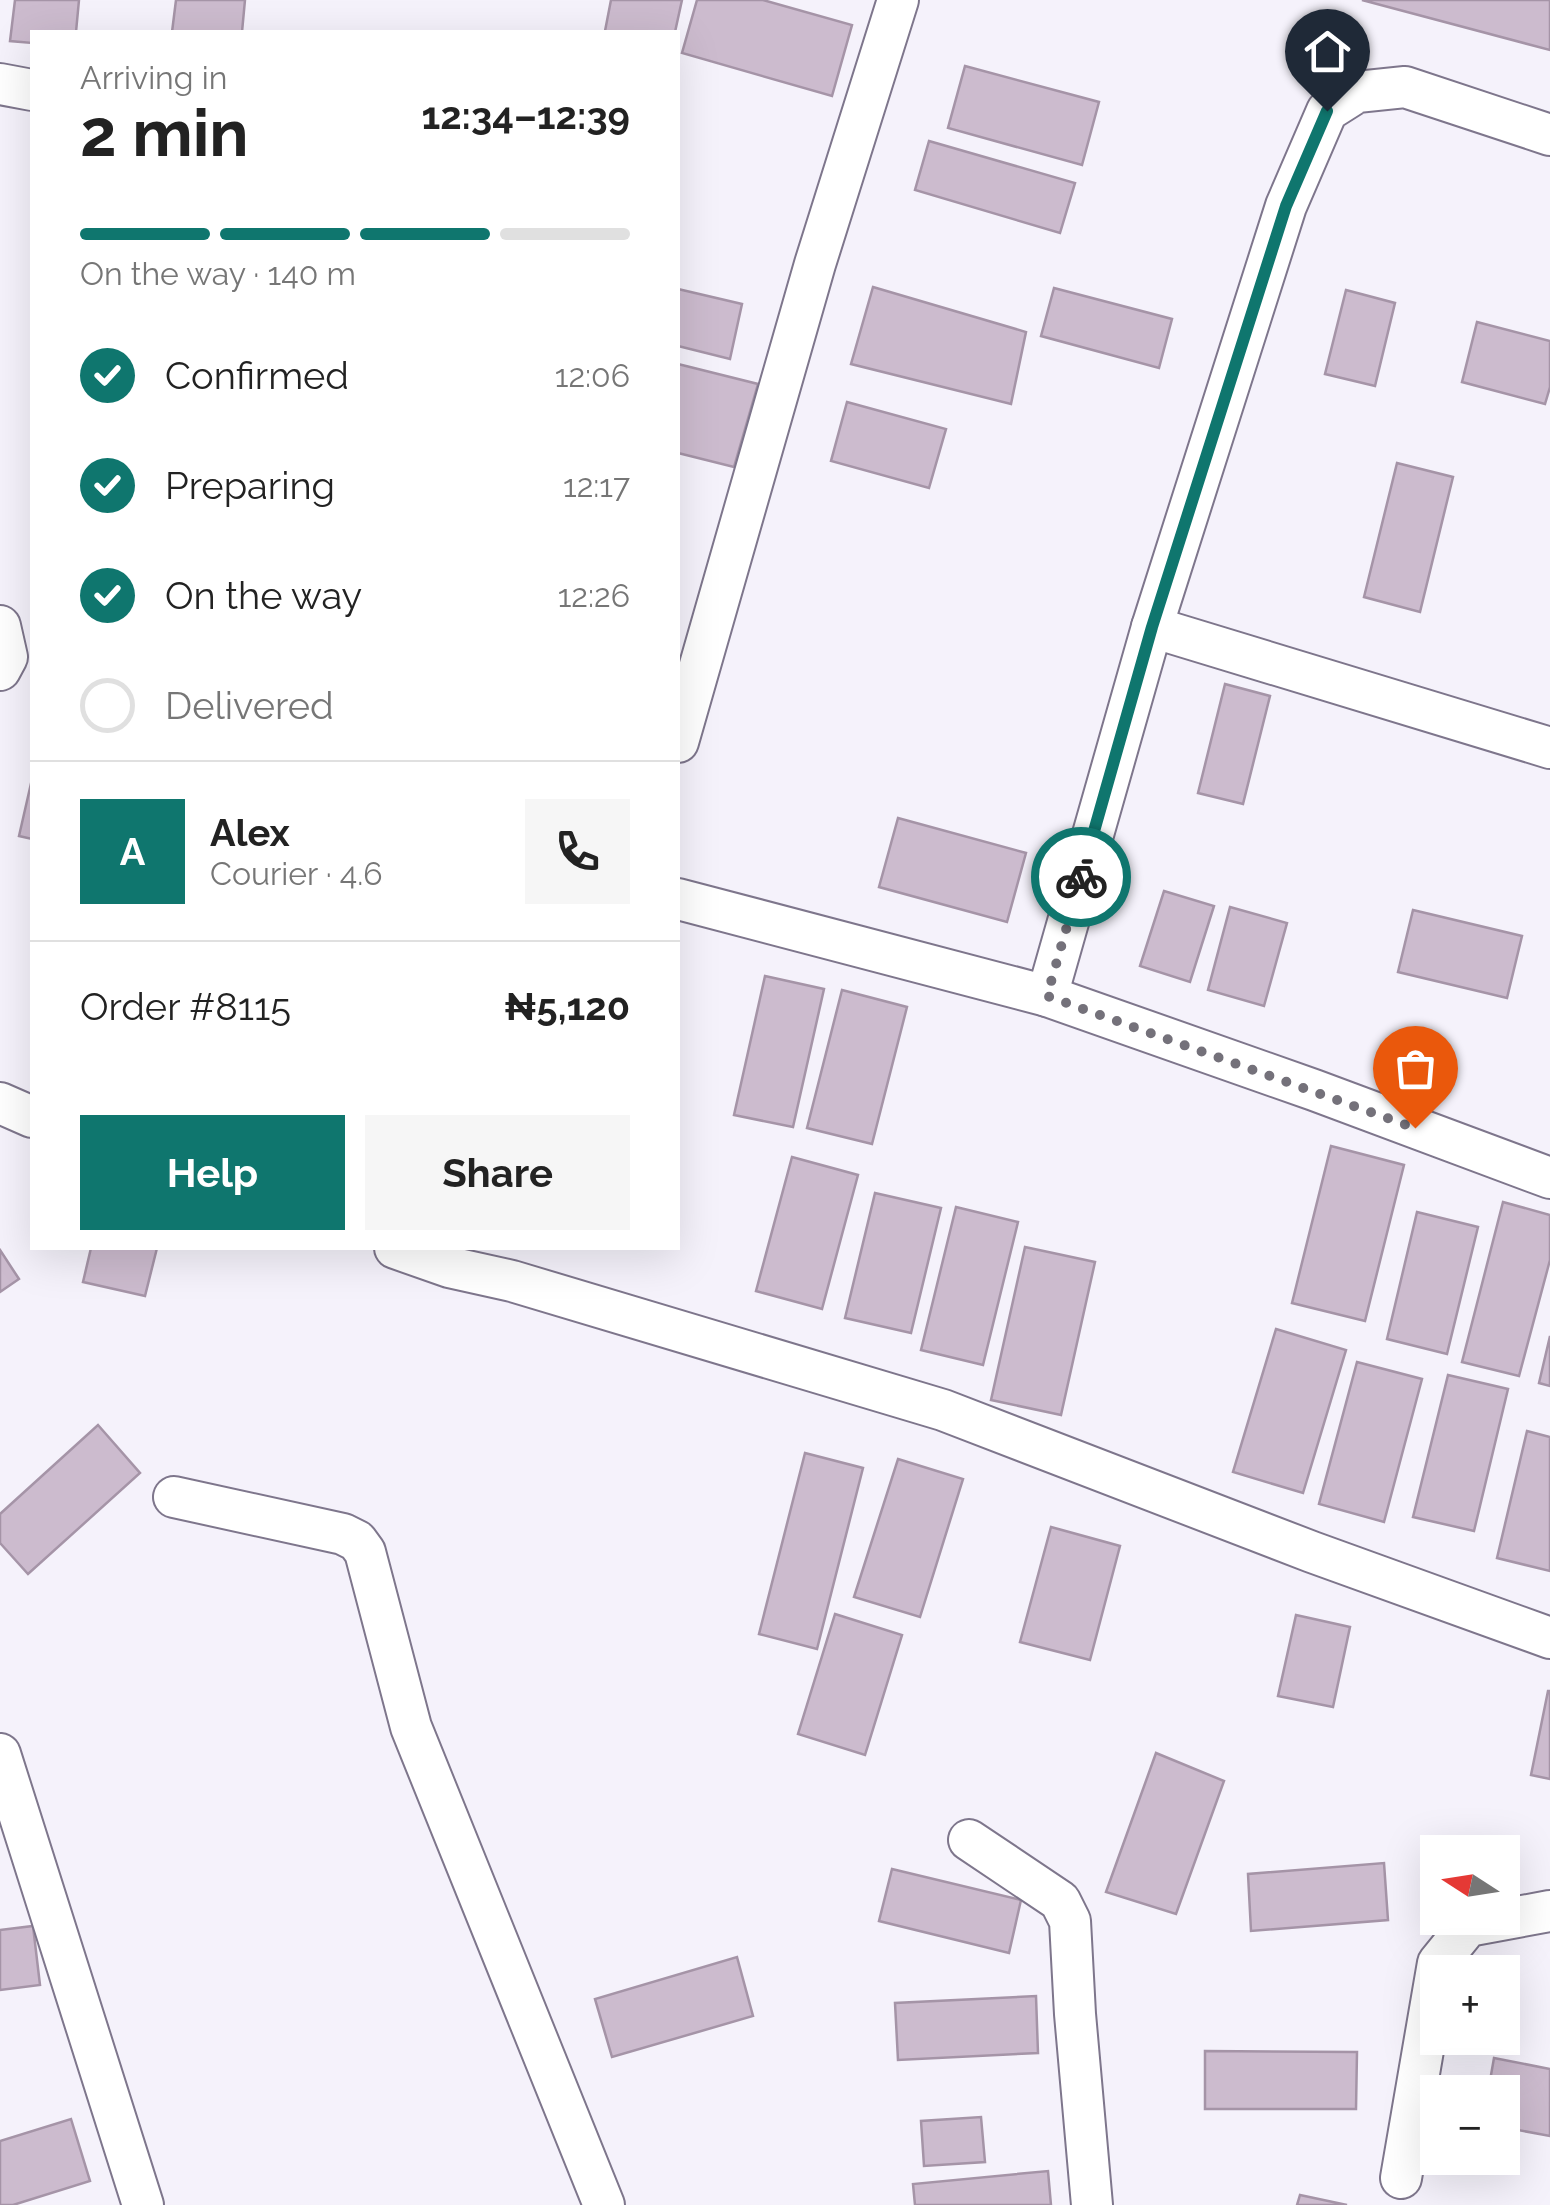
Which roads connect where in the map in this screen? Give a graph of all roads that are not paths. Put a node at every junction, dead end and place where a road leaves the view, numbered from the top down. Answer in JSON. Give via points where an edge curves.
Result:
{"nodes":[{"id":1,"x":898,"y":0,"type":"edge"},
{"id":2,"x":0,"y":84,"type":"edge"},
{"id":3,"x":30,"y":90,"type":"edge"},
{"id":4,"x":1550,"y":135,"type":"edge"},
{"id":5,"x":1152,"y":627,"type":"junction"},
{"id":6,"x":680,"y":735,"type":"edge"},
{"id":7,"x":1550,"y":748,"type":"edge"},
{"id":8,"x":680,"y":901,"type":"edge"},
{"id":9,"x":1047,"y":996,"type":"junction"},
{"id":10,"x":0,"y":1103,"type":"edge"},
{"id":11,"x":30,"y":1117,"type":"edge"},
{"id":12,"x":1550,"y":1178,"type":"edge"},
{"id":13,"x":401,"y":1250,"type":"edge"},
{"id":14,"x":517,"y":1264,"type":"edge"},
{"id":15,"x":174,"y":1497,"type":"dead end"},
{"id":16,"x":1550,"y":1638,"type":"edge"},
{"id":17,"x":0,"y":1754,"type":"edge"},
{"id":18,"x":969,"y":1840,"type":"dead end"},
{"id":19,"x":1550,"y":1911,"type":"edge"},
{"id":20,"x":1401,"y":2178,"type":"dead end"},
{"id":21,"x":143,"y":2205,"type":"edge"},
{"id":22,"x":604,"y":2205,"type":"edge"},
{"id":23,"x":1092,"y":2205,"type":"edge"}],
"edges":[{"from":1,"to":6,"type":"street"},
{"from":2,"to":3,"type":"street"},
{"from":4,"to":5,"type":"street","via":[[1405,87],[1357,92],[1327,111],[1286,206]]},
{"from":5,"to":7,"type":"street"},
{"from":5,"to":9,"type":"street"},
{"from":8,"to":9,"type":"street"},
{"from":9,"to":12,"type":"street"},
{"from":10,"to":11,"type":"street"},
{"from":13,"to":14,"type":"street","via":[[448,1267]]},
{"from":14,"to":16,"type":"street","via":[[943,1410]]},
{"from":15,"to":22,"type":"street","via":[[343,1534],[365,1552],[411,1727]]},
{"from":17,"to":21,"type":"street"},
{"from":18,"to":23,"type":"street","via":[[1060,1901],[1070,1921]]},
{"from":19,"to":20,"type":"street","via":[[1468,1926],[1438,1964]]}]}
